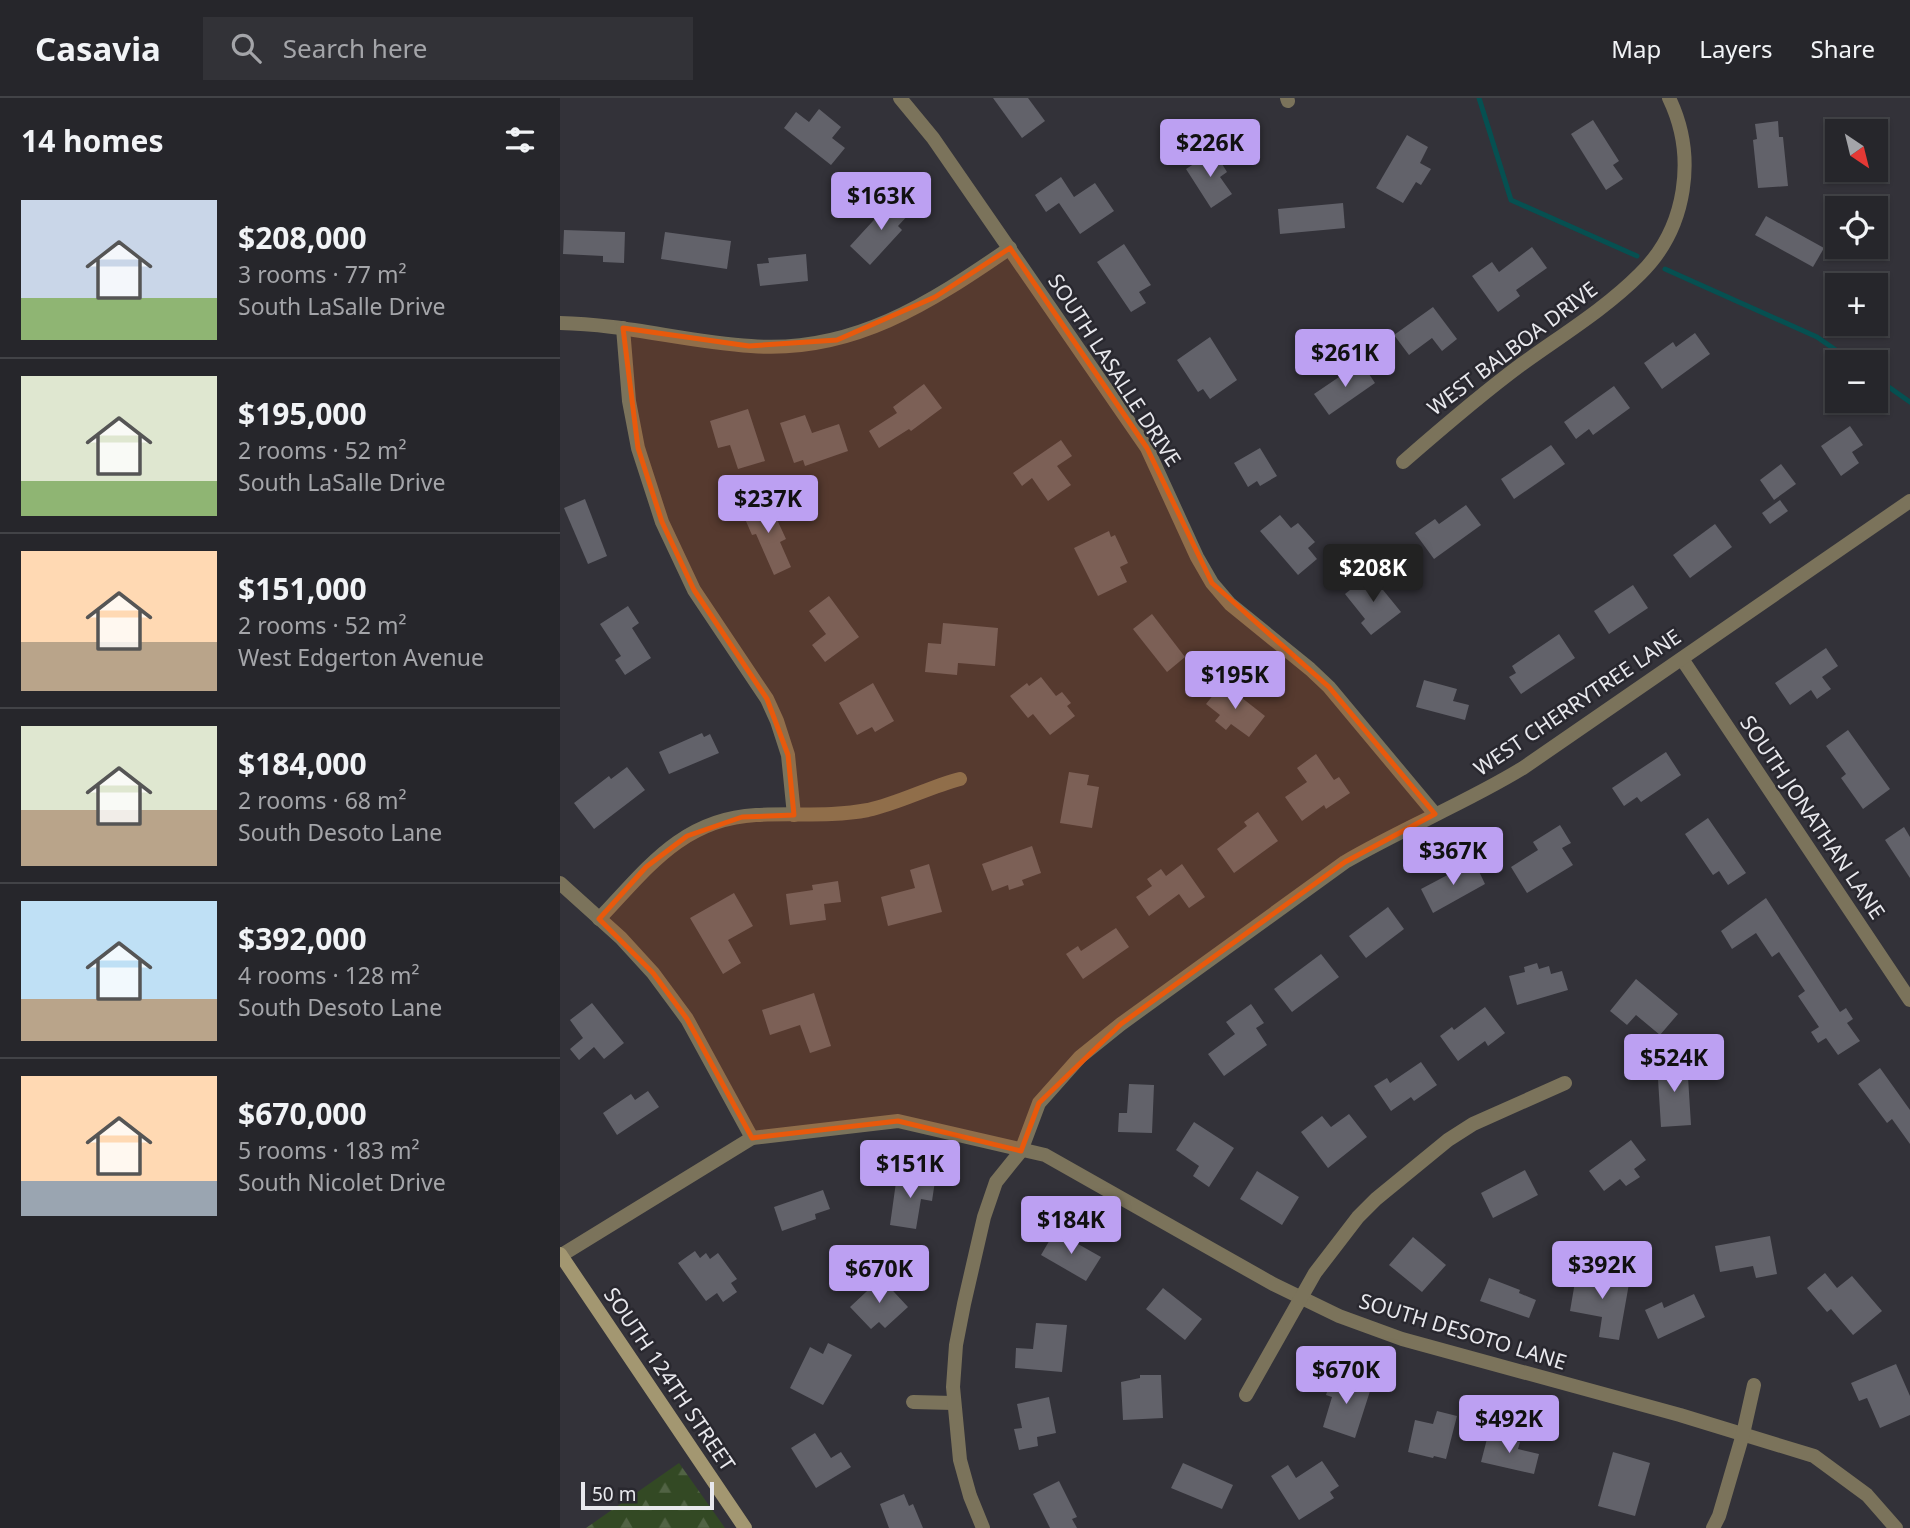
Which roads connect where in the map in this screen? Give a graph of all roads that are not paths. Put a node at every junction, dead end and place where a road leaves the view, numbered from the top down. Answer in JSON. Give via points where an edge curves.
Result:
{"nodes":[{"id":1,"x":900,"y":98,"type":"edge"},
{"id":2,"x":1669,"y":98,"type":"edge"},
{"id":3,"x":1010,"y":248,"type":"junction"},
{"id":4,"x":560,"y":323,"type":"edge"},
{"id":5,"x":622,"y":328,"type":"junction"},
{"id":6,"x":1404,"y":462,"type":"dead end"},
{"id":7,"x":1910,"y":501,"type":"edge"},
{"id":8,"x":1682,"y":659,"type":"junction"},
{"id":9,"x":960,"y":779,"type":"dead end"},
{"id":10,"x":1436,"y":814,"type":"junction"},
{"id":11,"x":794,"y":815,"type":"junction"},
{"id":12,"x":560,"y":883,"type":"edge"},
{"id":13,"x":599,"y":919,"type":"junction"},
{"id":14,"x":1910,"y":1000,"type":"edge"},
{"id":15,"x":1565,"y":1083,"type":"dead end"},
{"id":16,"x":752,"y":1138,"type":"junction"},
{"id":17,"x":1021,"y":1151,"type":"junction"},
{"id":18,"x":560,"y":1255,"type":"edge"},
{"id":19,"x":1302,"y":1298,"type":"junction"},
{"id":20,"x":1754,"y":1385,"type":"dead end"},
{"id":21,"x":1246,"y":1395,"type":"dead end"},
{"id":22,"x":913,"y":1402,"type":"dead end"},
{"id":23,"x":953,"y":1404,"type":"junction"},
{"id":24,"x":1743,"y":1434,"type":"junction"},
{"id":25,"x":745,"y":1528,"type":"edge"},
{"id":26,"x":982,"y":1528,"type":"edge"},
{"id":27,"x":1713,"y":1528,"type":"edge"},
{"id":28,"x":1896,"y":1528,"type":"edge"}],
"edges":[{"from":1,"to":3,"type":"street","name":"SOUTH LASALLE DRIVE"},
{"from":2,"to":6,"type":"street","name":"WEST BALBOA DRIVE","via":[[1684,139],[1683,195],[1657,254],[1611,300],[1457,414]]},
{"from":3,"to":5,"type":"street","via":[[891,321],[837,340],[794,347],[749,346]]},
{"from":3,"to":10,"type":"street","name":"SOUTH LASALLE DRIVE","via":[[1147,448],[1212,583],[1230,604],[1329,687]]},
{"from":4,"to":5,"type":"street"},
{"from":5,"to":11,"type":"street","via":[[629,401],[654,501],[694,590],[778,721],[788,755]]},
{"from":7,"to":8,"type":"street","name":"WEST CHERRYTREE LANE"},
{"from":8,"to":10,"type":"street","name":"WEST CHERRYTREE LANE","via":[[1523,768]]},
{"from":8,"to":14,"type":"street","name":"SOUTH JONATHAN LANE"},
{"from":9,"to":11,"type":"street","via":[[869,810]]},
{"from":10,"to":17,"type":"street","name":"WEST CHERRYTREE LANE","via":[[1345,862],[1080,1057],[1039,1103]]},
{"from":11,"to":13,"type":"street","via":[[742,817],[687,836],[646,867]]},
{"from":12,"to":13,"type":"street"},
{"from":13,"to":16,"type":"street","via":[[653,973],[687,1019]]},
{"from":15,"to":19,"type":"street","via":[[1474,1125],[1418,1163],[1358,1217],[1326,1256]]},
{"from":16,"to":17,"type":"street","name":"SOUTH DESOTO LANE","via":[[898,1121]]},
{"from":16,"to":18,"type":"street"},
{"from":17,"to":19,"type":"street","name":"SOUTH DESOTO LANE","via":[[1045,1155]]},
{"from":17,"to":23,"type":"street","name":"WEST CHERRYTREE LANE","via":[[996,1182],[984,1217],[956,1345]]},
{"from":18,"to":25,"type":"street","name":"SOUTH 124TH STREET"},
{"from":19,"to":21,"type":"street"},
{"from":19,"to":24,"type":"street","name":"SOUTH DESOTO LANE","via":[[1402,1339]]},
{"from":20,"to":24,"type":"street"},
{"from":22,"to":23,"type":"street"},
{"from":23,"to":26,"type":"street","name":"WEST CHERRYTREE LANE","via":[[960,1460]]},
{"from":24,"to":27,"type":"street"},
{"from":24,"to":28,"type":"street","name":"SOUTH DESOTO LANE","via":[[1801,1451],[1829,1465],[1867,1495]]}]}
